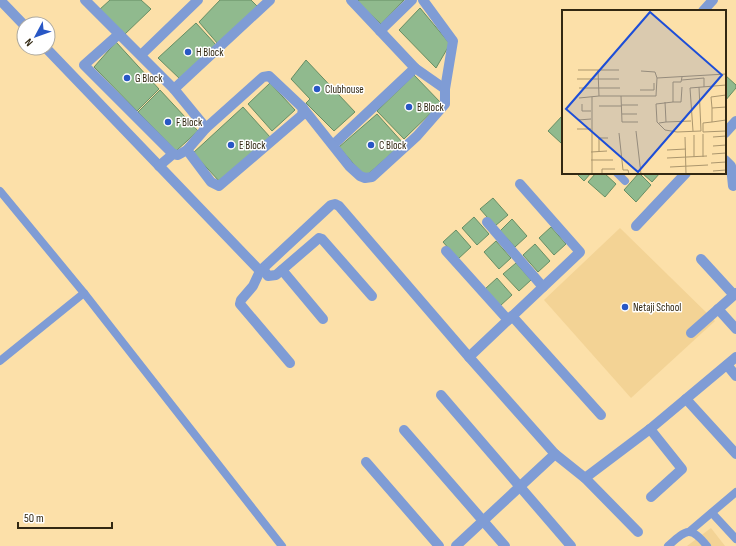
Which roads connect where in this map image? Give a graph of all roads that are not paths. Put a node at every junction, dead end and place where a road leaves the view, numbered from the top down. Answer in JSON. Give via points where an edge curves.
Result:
{"nodes":[{"id":1,"x":0,"y":0,"type":"edge"},
{"id":2,"x":85,"y":0,"type":"edge"},
{"id":3,"x":198,"y":0,"type":"edge"},
{"id":4,"x":351,"y":0,"type":"edge"},
{"id":5,"x":412,"y":0,"type":"edge"},
{"id":6,"x":422,"y":0,"type":"edge"},
{"id":7,"x":267,"y":1,"type":"edge"},
{"id":8,"x":16,"y":17,"type":"edge"},
{"id":9,"x":380,"y":31,"type":"junction"},
{"id":10,"x":119,"y":34,"type":"junction"},
{"id":11,"x":141,"y":55,"type":"junction"},
{"id":12,"x":54,"y":56,"type":"edge"},
{"id":13,"x":415,"y":68,"type":"junction"},
{"id":14,"x":174,"y":89,"type":"junction"},
{"id":15,"x":445,"y":89,"type":"junction"},
{"id":16,"x":303,"y":108,"type":"junction"},
{"id":17,"x":736,"y":121,"type":"edge"},
{"id":18,"x":206,"y":128,"type":"junction"},
{"id":19,"x":726,"y":132,"type":"edge"},
{"id":20,"x":333,"y":146,"type":"junction"},
{"id":21,"x":187,"y":150,"type":"junction"},
{"id":22,"x":173,"y":154,"type":"junction"},
{"id":23,"x":726,"y":161,"type":"edge"},
{"id":24,"x":159,"y":166,"type":"junction"},
{"id":25,"x":618,"y":174,"type":"edge"},
{"id":26,"x":685,"y":174,"type":"edge"},
{"id":27,"x":625,"y":181,"type":"dead end"},
{"id":28,"x":520,"y":184,"type":"dead end"},
{"id":29,"x":733,"y":186,"type":"dead end"},
{"id":30,"x":0,"y":191,"type":"edge"},
{"id":31,"x":487,"y":222,"type":"dead end"},
{"id":32,"x":636,"y":226,"type":"dead end"},
{"id":33,"x":446,"y":251,"type":"dead end"},
{"id":34,"x":701,"y":259,"type":"dead end"},
{"id":35,"x":261,"y":270,"type":"junction"},
{"id":36,"x":282,"y":270,"type":"junction"},
{"id":37,"x":543,"y":287,"type":"junction"},
{"id":38,"x":84,"y":293,"type":"junction"},
{"id":39,"x":735,"y":294,"type":"edge"},
{"id":40,"x":372,"y":296,"type":"dead end"},
{"id":41,"x":718,"y":309,"type":"junction"},
{"id":42,"x":510,"y":318,"type":"junction"},
{"id":43,"x":322,"y":319,"type":"dead end"},
{"id":44,"x":736,"y":329,"type":"edge"},
{"id":45,"x":691,"y":333,"type":"dead end"},
{"id":46,"x":469,"y":357,"type":"junction"},
{"id":47,"x":736,"y":357,"type":"edge"},
{"id":48,"x":0,"y":361,"type":"edge"},
{"id":49,"x":290,"y":363,"type":"dead end"},
{"id":50,"x":727,"y":365,"type":"junction"},
{"id":51,"x":736,"y":376,"type":"edge"},
{"id":52,"x":441,"y":395,"type":"dead end"},
{"id":53,"x":686,"y":399,"type":"junction"},
{"id":54,"x":601,"y":415,"type":"dead end"},
{"id":55,"x":650,"y":429,"type":"junction"},
{"id":56,"x":404,"y":430,"type":"dead end"},
{"id":57,"x":555,"y":454,"type":"junction"},
{"id":58,"x":736,"y":454,"type":"edge"},
{"id":59,"x":366,"y":462,"type":"dead end"},
{"id":60,"x":585,"y":478,"type":"junction"},
{"id":61,"x":519,"y":487,"type":"junction"},
{"id":62,"x":736,"y":492,"type":"edge"},
{"id":63,"x":651,"y":497,"type":"dead end"},
{"id":64,"x":712,"y":513,"type":"junction"},
{"id":65,"x":483,"y":521,"type":"junction"},
{"id":66,"x":690,"y":531,"type":"junction"},
{"id":67,"x":638,"y":532,"type":"dead end"},
{"id":68,"x":736,"y":539,"type":"edge"},
{"id":69,"x":282,"y":546,"type":"edge"},
{"id":70,"x":439,"y":546,"type":"edge"},
{"id":71,"x":456,"y":546,"type":"edge"},
{"id":72,"x":505,"y":546,"type":"edge"},
{"id":73,"x":571,"y":546,"type":"edge"},
{"id":74,"x":668,"y":546,"type":"edge"},
{"id":75,"x":706,"y":546,"type":"edge"}],
"edges":[{"from":1,"to":8,"type":"street"},
{"from":2,"to":10,"type":"street"},
{"from":3,"to":11,"type":"street"},
{"from":4,"to":9,"type":"street"},
{"from":5,"to":9,"type":"street"},
{"from":6,"to":15,"type":"street","via":[[453,41]]},
{"from":7,"to":14,"type":"street"},
{"from":9,"to":13,"type":"street"},
{"from":10,"to":11,"type":"street"},
{"from":10,"to":22,"type":"street","via":[[84,65]]},
{"from":11,"to":14,"type":"street"},
{"from":12,"to":24,"type":"street"},
{"from":13,"to":15,"type":"street"},
{"from":13,"to":20,"type":"street"},
{"from":14,"to":18,"type":"street"},
{"from":15,"to":20,"type":"street","via":[[445,104],[417,136],[372,176],[360,176]]},
{"from":16,"to":18,"type":"street","via":[[269,76],[263,77]]},
{"from":16,"to":20,"type":"street"},
{"from":16,"to":21,"type":"street","via":[[302,115],[219,186],[210,182]]},
{"from":17,"to":19,"type":"street"},
{"from":18,"to":21,"type":"street"},
{"from":21,"to":22,"type":"street","via":[[178,156]]},
{"from":22,"to":24,"type":"street"},
{"from":23,"to":29,"type":"street","via":[[731,166]]},
{"from":24,"to":35,"type":"street"},
{"from":25,"to":27,"type":"lane"},
{"from":26,"to":32,"type":"street"},
{"from":28,"to":37,"type":"street","via":[[580,252]]},
{"from":30,"to":38,"type":"lane"},
{"from":31,"to":37,"type":"street"},
{"from":33,"to":42,"type":"street"},
{"from":34,"to":39,"type":"street"},
{"from":35,"to":36,"type":"street","via":[[272,276]]},
{"from":35,"to":46,"type":"street","via":[[335,204]]},
{"from":35,"to":49,"type":"street","via":[[256,282],[240,304]]},
{"from":36,"to":40,"type":"street","via":[[319,238]]},
{"from":36,"to":43,"type":"street"},
{"from":37,"to":42,"type":"street"},
{"from":38,"to":48,"type":"lane"},
{"from":38,"to":69,"type":"lane"},
{"from":39,"to":41,"type":"street"},
{"from":41,"to":44,"type":"street"},
{"from":41,"to":45,"type":"street"},
{"from":42,"to":46,"type":"street"},
{"from":42,"to":54,"type":"street"},
{"from":46,"to":57,"type":"street"},
{"from":47,"to":50,"type":"street"},
{"from":50,"to":51,"type":"street"},
{"from":50,"to":53,"type":"street"},
{"from":52,"to":61,"type":"street"},
{"from":53,"to":55,"type":"street"},
{"from":53,"to":58,"type":"street"},
{"from":55,"to":60,"type":"street"},
{"from":55,"to":63,"type":"street","via":[[682,469]]},
{"from":56,"to":65,"type":"street"},
{"from":57,"to":60,"type":"street"},
{"from":57,"to":61,"type":"street"},
{"from":59,"to":70,"type":"street"},
{"from":60,"to":67,"type":"street"},
{"from":61,"to":65,"type":"street"},
{"from":61,"to":73,"type":"street"},
{"from":62,"to":64,"type":"lane"},
{"from":64,"to":66,"type":"lane"},
{"from":64,"to":68,"type":"lane"},
{"from":65,"to":71,"type":"street"},
{"from":65,"to":72,"type":"street"},
{"from":66,"to":74,"type":"lane","via":[[684,532]]},
{"from":66,"to":75,"type":"lane","via":[[697,534]]}]}
